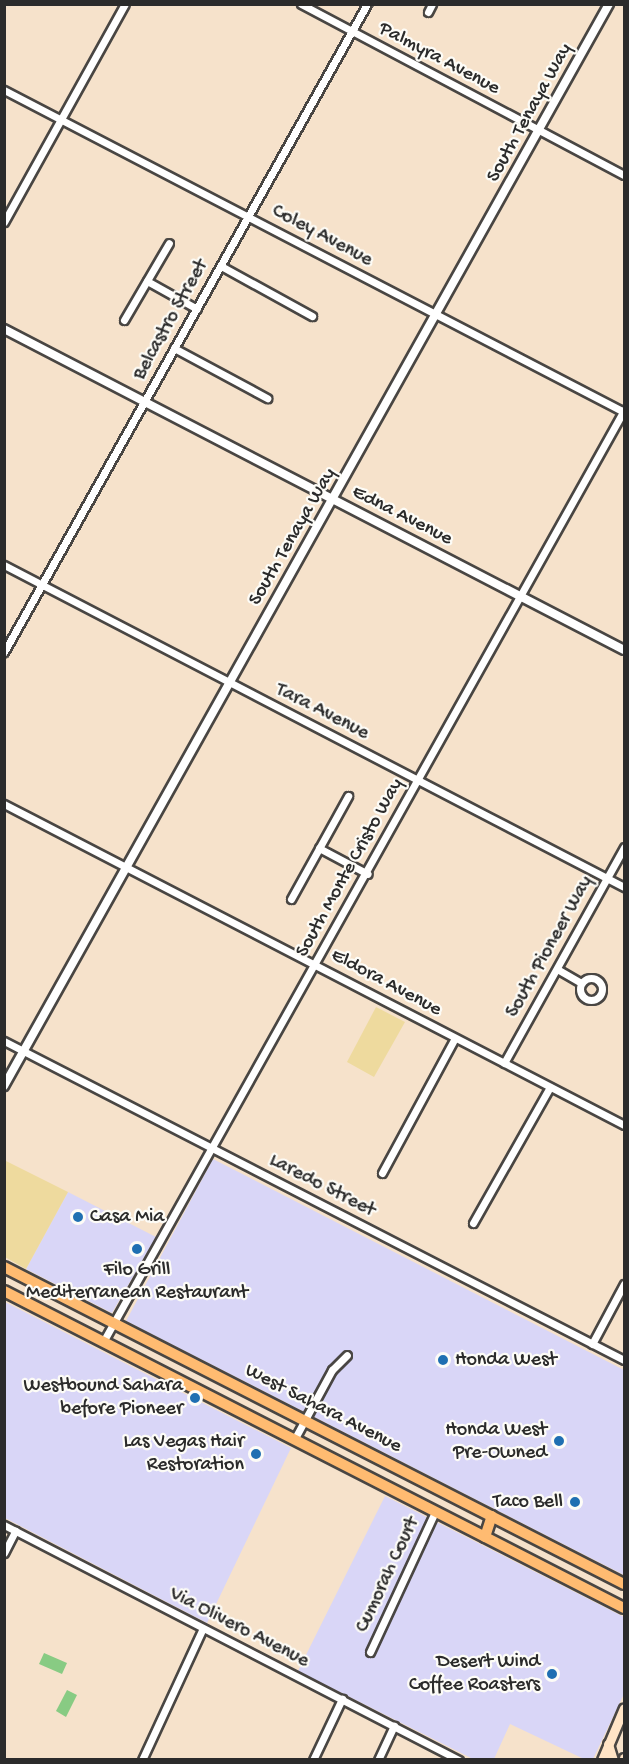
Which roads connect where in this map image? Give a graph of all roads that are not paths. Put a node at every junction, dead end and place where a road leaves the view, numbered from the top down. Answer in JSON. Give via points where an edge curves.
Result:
{"nodes":[{"id":1,"x":125,"y":4,"type":"edge"},
{"id":2,"x":301,"y":4,"type":"edge"},
{"id":3,"x":367,"y":4,"type":"edge"},
{"id":4,"x":432,"y":4,"type":"edge"},
{"id":5,"x":609,"y":4,"type":"edge"},
{"id":6,"x":428,"y":12,"type":"dead end"},
{"id":7,"x":352,"y":32,"type":"junction"},
{"id":8,"x":4,"y":90,"type":"edge"},
{"id":9,"x":62,"y":120,"type":"junction"},
{"id":10,"x":539,"y":130,"type":"junction"},
{"id":11,"x":624,"y":175,"type":"edge"},
{"id":12,"x":249,"y":216,"type":"junction"},
{"id":13,"x":4,"y":222,"type":"edge"},
{"id":14,"x":169,"y":243,"type":"dead end"},
{"id":15,"x":221,"y":266,"type":"junction"},
{"id":16,"x":147,"y":282,"type":"junction"},
{"id":17,"x":197,"y":309,"type":"junction"},
{"id":18,"x":436,"y":314,"type":"junction"},
{"id":19,"x":312,"y":316,"type":"dead end"},
{"id":20,"x":124,"y":320,"type":"dead end"},
{"id":21,"x":4,"y":329,"type":"edge"},
{"id":22,"x":174,"y":348,"type":"junction"},
{"id":23,"x":267,"y":398,"type":"dead end"},
{"id":24,"x":145,"y":401,"type":"junction"},
{"id":25,"x":624,"y":411,"type":"edge"},
{"id":26,"x":332,"y":499,"type":"junction"},
{"id":27,"x":4,"y":565,"type":"edge"},
{"id":28,"x":42,"y":585,"type":"junction"},
{"id":29,"x":521,"y":596,"type":"junction"},
{"id":30,"x":624,"y":650,"type":"edge"},
{"id":31,"x":4,"y":652,"type":"edge"},
{"id":32,"x":230,"y":683,"type":"junction"},
{"id":33,"x":418,"y":781,"type":"junction"},
{"id":34,"x":348,"y":796,"type":"dead end"},
{"id":35,"x":4,"y":804,"type":"edge"},
{"id":36,"x":624,"y":847,"type":"edge"},
{"id":37,"x":320,"y":848,"type":"junction"},
{"id":38,"x":127,"y":867,"type":"junction"},
{"id":39,"x":368,"y":874,"type":"junction"},
{"id":40,"x":607,"y":878,"type":"junction"},
{"id":41,"x":624,"y":887,"type":"edge"},
{"id":42,"x":291,"y":899,"type":"dead end"},
{"id":43,"x":315,"y":964,"type":"junction"},
{"id":44,"x":557,"y":969,"type":"junction"},
{"id":45,"x":581,"y":983,"type":"dead end"},
{"id":46,"x":455,"y":1038,"type":"junction"},
{"id":47,"x":4,"y":1041,"type":"edge"},
{"id":48,"x":24,"y":1051,"type":"junction"},
{"id":49,"x":504,"y":1063,"type":"junction"},
{"id":50,"x":4,"y":1086,"type":"edge"},
{"id":51,"x":550,"y":1087,"type":"junction"},
{"id":52,"x":624,"y":1125,"type":"edge"},
{"id":53,"x":213,"y":1148,"type":"junction"},
{"id":54,"x":382,"y":1173,"type":"dead end"},
{"id":55,"x":473,"y":1223,"type":"dead end"},
{"id":56,"x":4,"y":1267,"type":"edge"},
{"id":57,"x":624,"y":1284,"type":"edge"},
{"id":58,"x":4,"y":1291,"type":"edge"},
{"id":59,"x":114,"y":1322,"type":"junction"},
{"id":60,"x":103,"y":1342,"type":"junction"},
{"id":61,"x":592,"y":1344,"type":"junction"},
{"id":62,"x":347,"y":1355,"type":"dead end"},
{"id":63,"x":624,"y":1360,"type":"edge"},
{"id":64,"x":304,"y":1420,"type":"junction"},
{"id":65,"x":294,"y":1440,"type":"junction"},
{"id":66,"x":435,"y":1512,"type":"junction"},
{"id":67,"x":492,"y":1516,"type":"junction"},
{"id":68,"x":4,"y":1525,"type":"edge"},
{"id":69,"x":15,"y":1531,"type":"junction"},
{"id":70,"x":485,"y":1537,"type":"junction"},
{"id":71,"x":4,"y":1553,"type":"edge"},
{"id":72,"x":624,"y":1584,"type":"edge"},
{"id":73,"x":624,"y":1608,"type":"edge"},
{"id":74,"x":204,"y":1628,"type":"junction"},
{"id":75,"x":370,"y":1652,"type":"dead end"},
{"id":76,"x":342,"y":1699,"type":"junction"},
{"id":77,"x":624,"y":1708,"type":"edge"},
{"id":78,"x":394,"y":1726,"type":"junction"},
{"id":79,"x":608,"y":1744,"type":"junction"},
{"id":80,"x":142,"y":1760,"type":"edge"},
{"id":81,"x":314,"y":1760,"type":"edge"},
{"id":82,"x":378,"y":1760,"type":"edge"},
{"id":83,"x":459,"y":1760,"type":"edge"},
{"id":84,"x":602,"y":1760,"type":"edge"},
{"id":85,"x":613,"y":1760,"type":"edge"}],
"edges":[{"from":1,"to":9,"type":"street"},
{"from":2,"to":7,"type":"street","name":"Palmyra Avenue"},
{"from":3,"to":7,"type":"street","name":"Belcastro Street"},
{"from":4,"to":6,"type":"street"},
{"from":5,"to":10,"type":"street","name":"South Tenaya Way"},
{"from":7,"to":10,"type":"street","name":"Palmyra Avenue"},
{"from":7,"to":12,"type":"street","name":"Belcastro Street"},
{"from":8,"to":9,"type":"street","name":"Coley Avenue"},
{"from":9,"to":12,"type":"street","name":"Coley Avenue"},
{"from":9,"to":13,"type":"street"},
{"from":10,"to":11,"type":"street","name":"Palmyra Avenue"},
{"from":10,"to":18,"type":"street","name":"South Tenaya Way"},
{"from":12,"to":15,"type":"street","name":"Belcastro Street"},
{"from":12,"to":18,"type":"street","name":"Coley Avenue"},
{"from":14,"to":16,"type":"street"},
{"from":15,"to":17,"type":"street","name":"Belcastro Street"},
{"from":15,"to":19,"type":"street"},
{"from":16,"to":17,"type":"street"},
{"from":16,"to":20,"type":"street"},
{"from":17,"to":22,"type":"street","name":"Belcastro Street"},
{"from":18,"to":25,"type":"street","name":"Coley Avenue"},
{"from":18,"to":26,"type":"street","name":"South Tenaya Way"},
{"from":21,"to":24,"type":"street","name":"Edna Avenue"},
{"from":22,"to":23,"type":"street"},
{"from":22,"to":24,"type":"street","name":"Belcastro Street"},
{"from":24,"to":26,"type":"street","name":"Edna Avenue"},
{"from":24,"to":28,"type":"street","name":"Belcastro Street"},
{"from":25,"to":29,"type":"street","name":"South Monte Cristo Way"},
{"from":26,"to":29,"type":"street","name":"Edna Avenue"},
{"from":26,"to":32,"type":"street","name":"South Tenaya Way"},
{"from":27,"to":28,"type":"street","name":"Tara Avenue"},
{"from":28,"to":31,"type":"street","name":"Belcastro Street"},
{"from":28,"to":32,"type":"street","name":"Tara Avenue"},
{"from":29,"to":30,"type":"street","name":"Edna Avenue"},
{"from":29,"to":33,"type":"street","name":"South Monte Cristo Way"},
{"from":32,"to":33,"type":"street","name":"Tara Avenue"},
{"from":32,"to":38,"type":"street","name":"South Tenaya Way"},
{"from":33,"to":39,"type":"street","name":"South Monte Cristo Way"},
{"from":33,"to":40,"type":"street","name":"Tara Avenue"},
{"from":34,"to":37,"type":"street"},
{"from":35,"to":38,"type":"street","name":"Eldora Avenue"},
{"from":36,"to":40,"type":"street","name":"South Pioneer Way"},
{"from":37,"to":39,"type":"street"},
{"from":37,"to":42,"type":"street"},
{"from":38,"to":43,"type":"street","name":"Eldora Avenue"},
{"from":38,"to":48,"type":"street","name":"South Tenaya Way"},
{"from":39,"to":43,"type":"street","name":"South Monte Cristo Way"},
{"from":40,"to":41,"type":"street","name":"Tara Avenue"},
{"from":40,"to":44,"type":"street","name":"South Pioneer Way"},
{"from":43,"to":46,"type":"street","name":"Eldora Avenue"},
{"from":43,"to":53,"type":"street","name":"South Monte Cristo Way"},
{"from":44,"to":45,"type":"street"},
{"from":44,"to":49,"type":"street","name":"South Pioneer Way"},
{"from":46,"to":49,"type":"street","name":"Eldora Avenue"},
{"from":46,"to":54,"type":"street"},
{"from":47,"to":48,"type":"street","name":"Laredo Street"},
{"from":48,"to":50,"type":"street","name":"South Tenaya Way"},
{"from":48,"to":53,"type":"street","name":"Laredo Street"},
{"from":49,"to":51,"type":"street","name":"Eldora Avenue"},
{"from":51,"to":52,"type":"street","name":"Eldora Avenue"},
{"from":51,"to":55,"type":"street"},
{"from":53,"to":59,"type":"street","name":"South Monte Cristo Way"},
{"from":53,"to":61,"type":"street","name":"Laredo Street"},
{"from":56,"to":59,"type":"main road","name":"West Sahara Avenue"},
{"from":57,"to":61,"type":"street"},
{"from":58,"to":60,"type":"main road","name":"West Sahara Avenue"},
{"from":59,"to":60,"type":"street","name":"South Monte Cristo Way"},
{"from":59,"to":64,"type":"main road","name":"West Sahara Avenue"},
{"from":60,"to":65,"type":"main road","name":"West Sahara Avenue"},
{"from":61,"to":63,"type":"street","name":"Laredo Street"},
{"from":62,"to":64,"type":"street","via":[[334,1366]]},
{"from":64,"to":65,"type":"street"},
{"from":64,"to":67,"type":"main road","name":"West Sahara Avenue"},
{"from":65,"to":66,"type":"main road","name":"West Sahara Avenue"},
{"from":66,"to":70,"type":"main road","name":"West Sahara Avenue"},
{"from":66,"to":75,"type":"street","name":"Cumorah Court"},
{"from":67,"to":70,"type":"main road"},
{"from":67,"to":72,"type":"main road","name":"West Sahara Avenue"},
{"from":68,"to":69,"type":"street","name":"Via Olivero Avenue"},
{"from":69,"to":71,"type":"street"},
{"from":69,"to":74,"type":"street","name":"Via Olivero Avenue"},
{"from":70,"to":73,"type":"main road","name":"West Sahara Avenue"},
{"from":74,"to":76,"type":"street","name":"Via Olivero Avenue"},
{"from":74,"to":80,"type":"street"},
{"from":76,"to":78,"type":"street","name":"Via Olivero Avenue"},
{"from":76,"to":81,"type":"street"},
{"from":77,"to":79,"type":"main road"},
{"from":78,"to":82,"type":"street"},
{"from":78,"to":83,"type":"street","name":"Via Olivero Avenue"},
{"from":79,"to":84,"type":"main road"},
{"from":79,"to":85,"type":"main road"}]}
